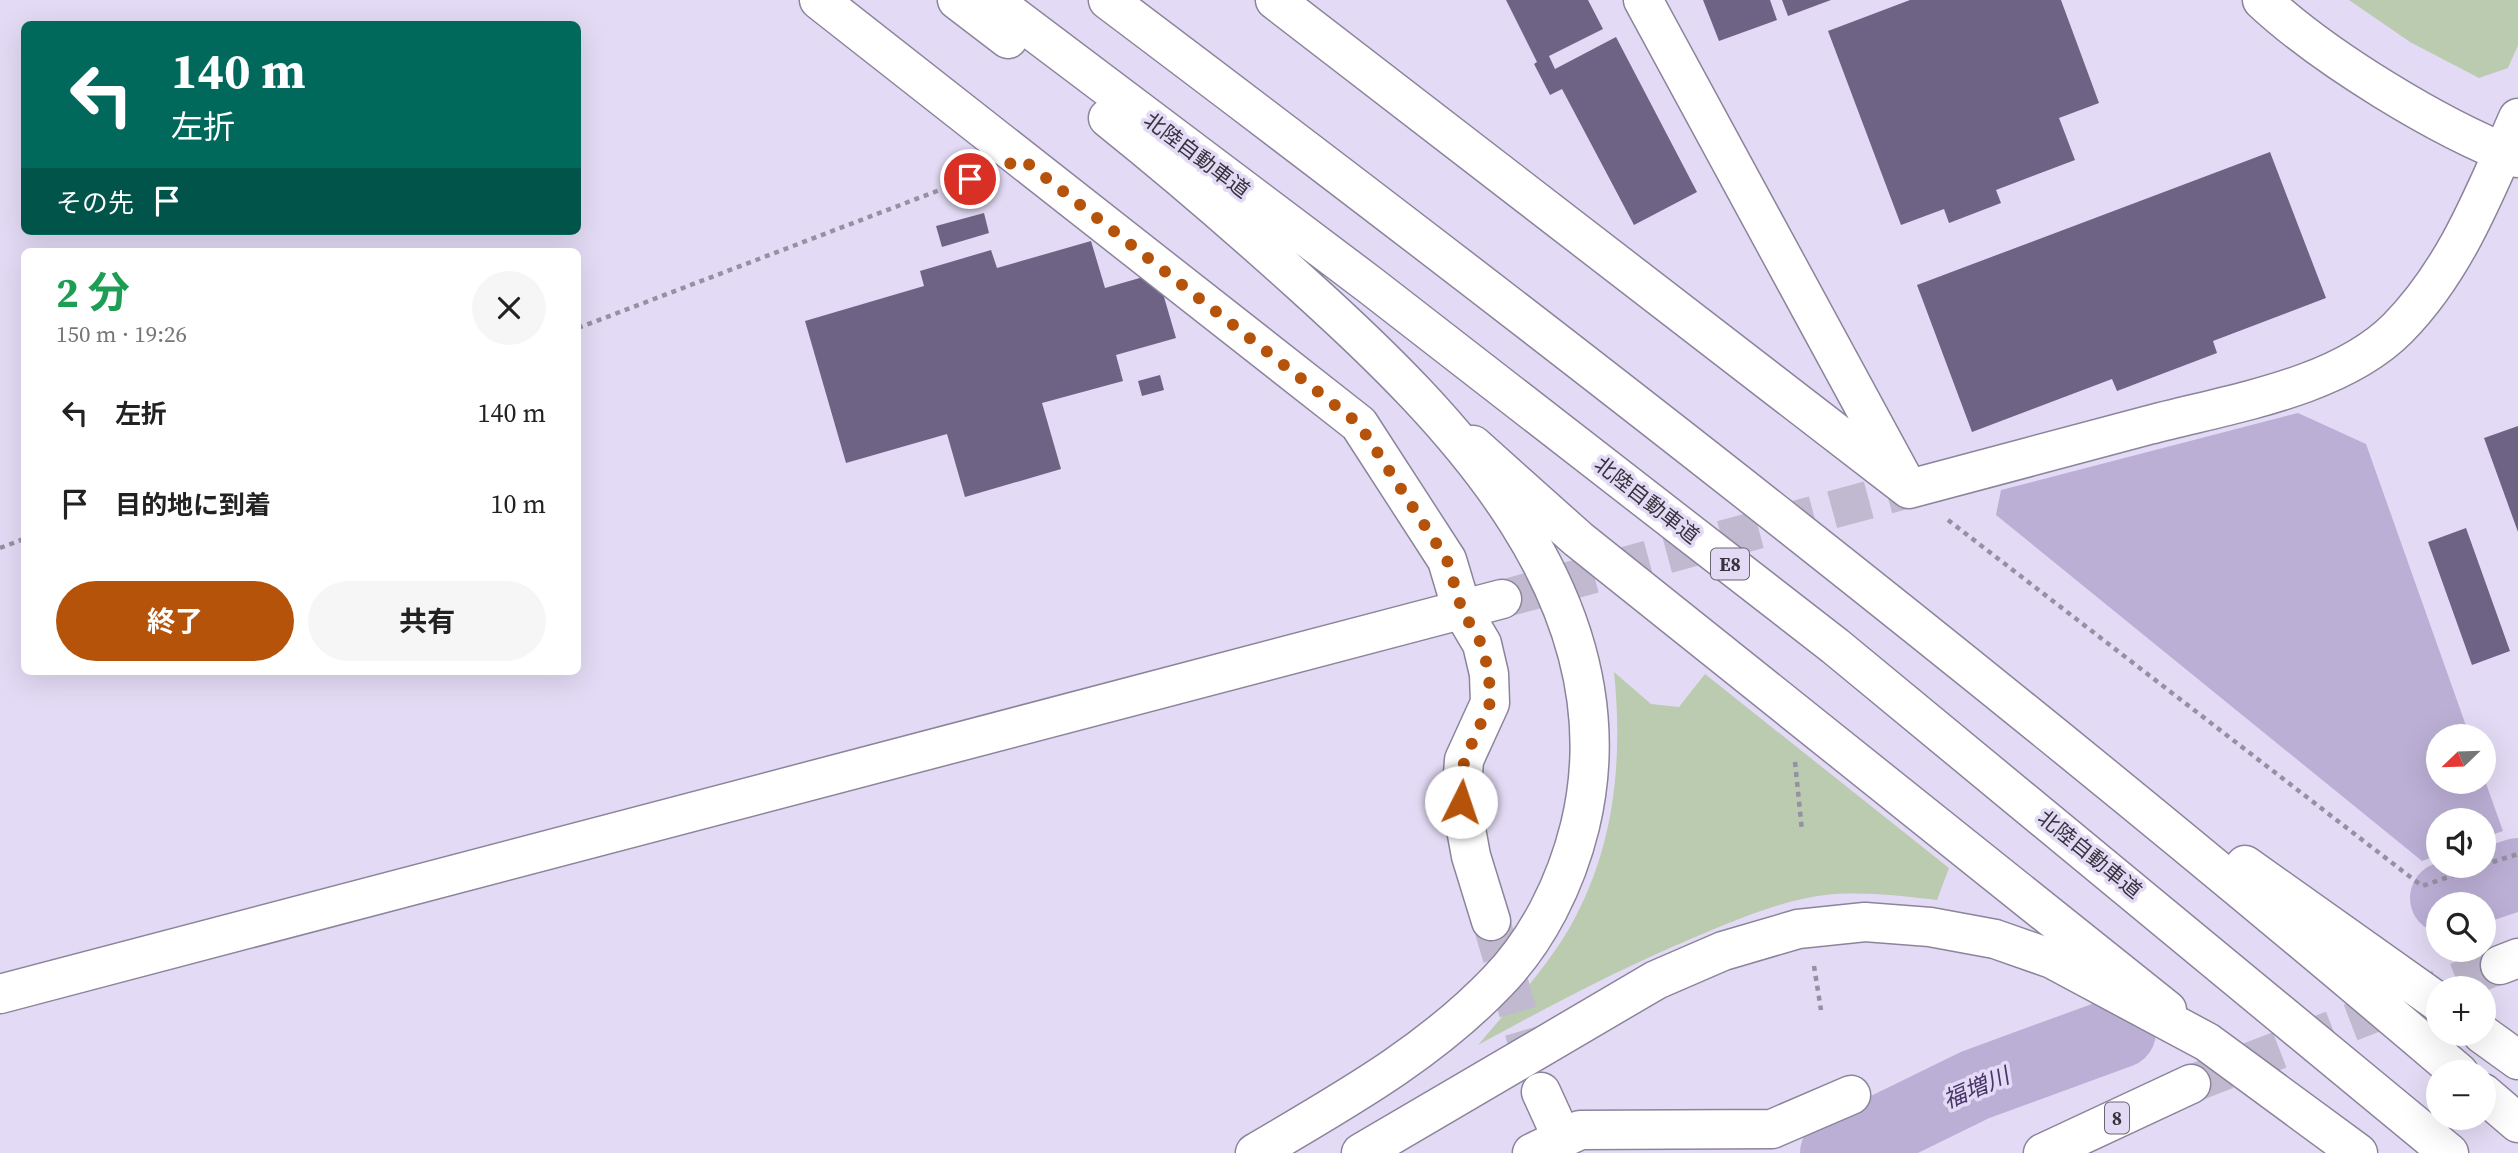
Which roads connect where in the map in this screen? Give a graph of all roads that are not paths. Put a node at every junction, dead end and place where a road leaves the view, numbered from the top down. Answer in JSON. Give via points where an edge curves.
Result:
{"nodes":[{"id":1,"x":819,"y":0,"type":"edge"},
{"id":2,"x":957,"y":0,"type":"edge"},
{"id":3,"x":992,"y":0,"type":"edge"},
{"id":4,"x":1108,"y":0,"type":"edge"},
{"id":5,"x":1275,"y":0,"type":"edge"},
{"id":6,"x":1643,"y":0,"type":"edge"},
{"id":7,"x":2262,"y":0,"type":"edge"},
{"id":8,"x":2518,"y":118,"type":"edge"},
{"id":9,"x":2510,"y":155,"type":"edge"},
{"id":10,"x":1422,"y":399,"type":"junction"},
{"id":11,"x":1909,"y":489,"type":"junction"},
{"id":12,"x":1502,"y":599,"type":"tunnel mouth"},
{"id":13,"x":1462,"y":610,"type":"junction"},
{"id":14,"x":1989,"y":685,"type":"junction"},
{"id":15,"x":1491,"y":921,"type":"tunnel mouth"},
{"id":16,"x":0,"y":994,"type":"edge"},
{"id":17,"x":2426,"y":994,"type":"edge"},
{"id":18,"x":2207,"y":1042,"type":"junction"},
{"id":19,"x":2496,"y":1044,"type":"edge"},
{"id":20,"x":2443,"y":1060,"type":"edge"},
{"id":21,"x":2518,"y":1060,"type":"edge"},
{"id":22,"x":2191,"y":1084,"type":"tunnel mouth"},
{"id":23,"x":1541,"y":1092,"type":"tunnel mouth"},
{"id":24,"x":1851,"y":1095,"type":"dead end"},
{"id":25,"x":2496,"y":1104,"type":"edge"},
{"id":26,"x":2518,"y":1123,"type":"edge"},
{"id":27,"x":1547,"y":1146,"type":"edge"},
{"id":28,"x":1255,"y":1153,"type":"edge"},
{"id":29,"x":1361,"y":1153,"type":"edge"},
{"id":30,"x":2043,"y":1153,"type":"edge"},
{"id":31,"x":2358,"y":1153,"type":"edge"},
{"id":32,"x":2449,"y":1153,"type":"edge"}],
"edges":[{"from":1,"to":13,"type":"main road","via":[[1359,424],[1447,560]]},
{"from":2,"to":10,"type":"main road","via":[[1123,130],[1256,243]]},
{"from":3,"to":32,"type":"main road","name":"北陸自動車道","number":"E8","via":[[1370,285],[1835,646]]},
{"from":4,"to":14,"type":"main road","via":[[1412,229]]},
{"from":5,"to":11,"type":"main road"},
{"from":6,"to":11,"type":"main road"},
{"from":7,"to":9,"type":"main road","via":[[2342,61],[2415,107]]},
{"from":8,"to":9,"type":"main road"},
{"from":9,"to":11,"type":"main road","via":[[2427,297],[2396,331],[2344,366],[2283,389]]},
{"from":10,"to":18,"type":"main road","via":[[1578,540]]},
{"from":10,"to":28,"type":"main road","via":[[1500,492],[1535,547],[1560,602],[1580,663],[1590,728],[1587,795],[1572,861],[1548,910],[1499,981],[1383,1078]]},
{"from":12,"to":13,"type":"main road"},
{"from":13,"to":15,"type":"main road","via":[[1482,645],[1489,674],[1490,703],[1464,761],[1461,802],[1471,856]]},
{"from":13,"to":16,"type":"main road"},
{"from":14,"to":17,"type":"main road"},
{"from":14,"to":20,"type":"main road"},
{"from":18,"to":29,"type":"main road","via":[[2052,960],[1995,939],[1865,922],[1798,929],[1723,951],[1656,980]]},
{"from":18,"to":31,"type":"main road"},
{"from":19,"to":21,"type":"main road"},
{"from":22,"to":30,"type":"main road","number":"8"},
{"from":23,"to":27,"type":"main road"},
{"from":24,"to":27,"type":"main road","via":[[1772,1129],[1580,1130]]},
{"from":25,"to":26,"type":"main road"}]}
